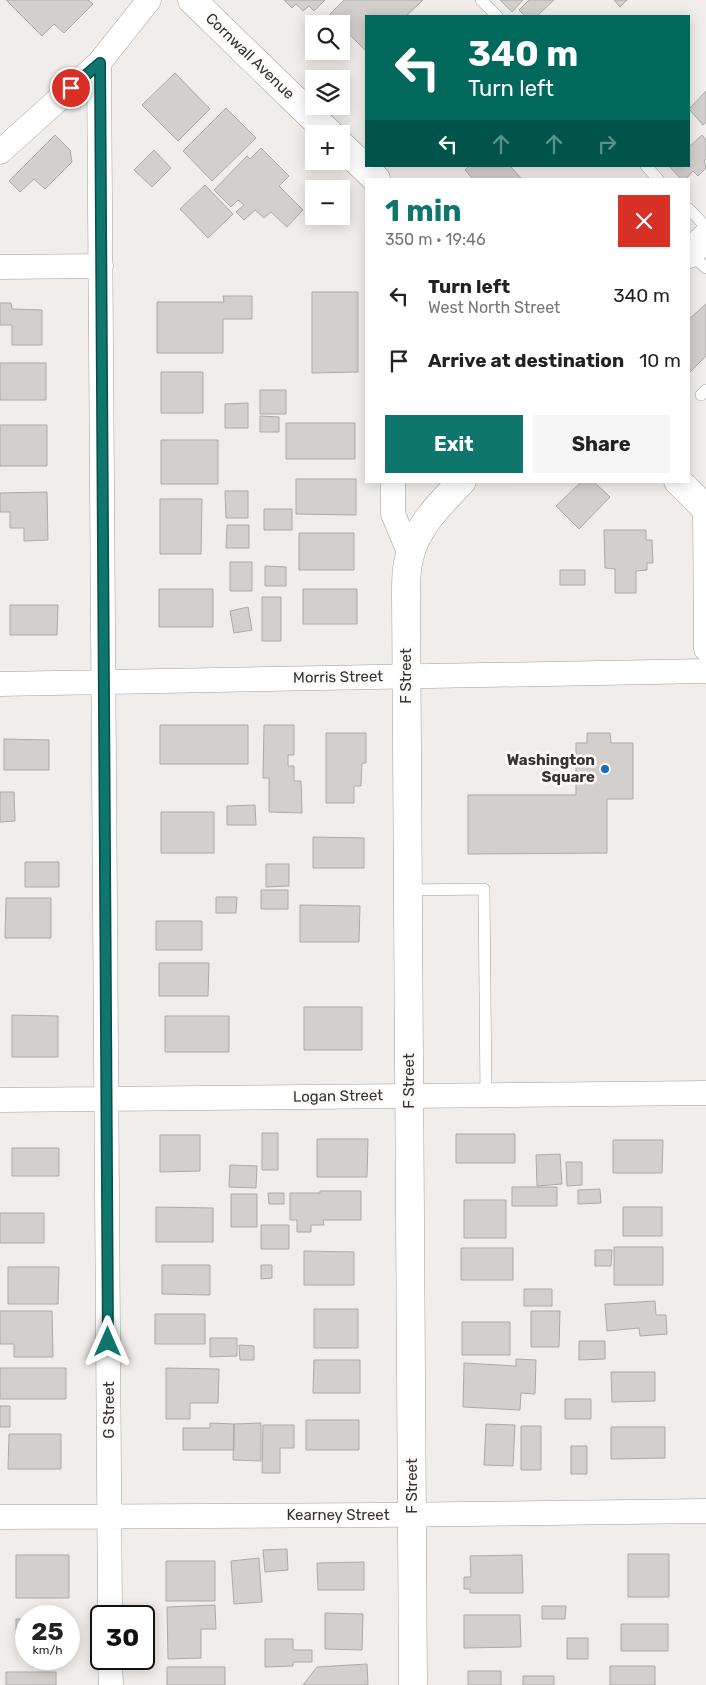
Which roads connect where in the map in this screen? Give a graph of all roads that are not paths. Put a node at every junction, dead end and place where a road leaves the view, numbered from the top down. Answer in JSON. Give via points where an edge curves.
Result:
{"nodes":[{"id":1,"x":149,"y":0,"type":"edge"},
{"id":2,"x":192,"y":0,"type":"edge"},
{"id":3,"x":481,"y":0,"type":"edge"},
{"id":4,"x":496,"y":15,"type":"edge"},
{"id":5,"x":100,"y":63,"type":"junction"},
{"id":6,"x":321,"y":125,"type":"edge"},
{"id":7,"x":0,"y":152,"type":"edge"},
{"id":8,"x":350,"y":154,"type":"edge"},
{"id":9,"x":647,"y":167,"type":"edge"},
{"id":10,"x":375,"y":178,"type":"edge"},
{"id":11,"x":657,"y":178,"type":"edge"},
{"id":12,"x":690,"y":210,"type":"edge"},
{"id":13,"x":706,"y":227,"type":"edge"},
{"id":14,"x":101,"y":266,"type":"junction"},
{"id":15,"x":0,"y":267,"type":"edge"},
{"id":16,"x":393,"y":483,"type":"edge"},
{"id":17,"x":460,"y":483,"type":"edge"},
{"id":18,"x":680,"y":483,"type":"edge"},
{"id":19,"x":706,"y":509,"type":"edge"},
{"id":20,"x":410,"y":554,"type":"junction"},
{"id":21,"x":706,"y":649,"type":"edge"},
{"id":22,"x":706,"y":671,"type":"edge"},
{"id":23,"x":406,"y":676,"type":"junction"},
{"id":24,"x":104,"y":682,"type":"junction"},
{"id":25,"x":0,"y":684,"type":"edge"},
{"id":26,"x":408,"y":890,"type":"junction"},
{"id":27,"x":706,"y":1093,"type":"edge"},
{"id":28,"x":486,"y":1095,"type":"junction"},
{"id":29,"x":409,"y":1096,"type":"junction"},
{"id":30,"x":107,"y":1099,"type":"junction"},
{"id":31,"x":0,"y":1100,"type":"edge"},
{"id":32,"x":706,"y":1511,"type":"edge"},
{"id":33,"x":412,"y":1514,"type":"junction"},
{"id":34,"x":109,"y":1516,"type":"junction"},
{"id":35,"x":0,"y":1517,"type":"edge"},
{"id":36,"x":110,"y":1605,"type":"edge"},
{"id":37,"x":110,"y":1670,"type":"edge"},
{"id":38,"x":110,"y":1685,"type":"edge"},
{"id":39,"x":413,"y":1685,"type":"edge"}],
"edges":[{"from":1,"to":5,"type":"street"},
{"from":2,"to":6,"type":"street","name":"Cornwall Avenue"},
{"from":3,"to":4,"type":"lane"},
{"from":5,"to":7,"type":"street"},
{"from":5,"to":14,"type":"street","name":"G Street"},
{"from":8,"to":10,"type":"street"},
{"from":9,"to":11,"type":"lane"},
{"from":12,"to":13,"type":"lane"},
{"from":14,"to":15,"type":"street"},
{"from":14,"to":24,"type":"street","name":"G Street"},
{"from":16,"to":20,"type":"street","via":[[393,514]]},
{"from":17,"to":20,"type":"street","name":"F Street","via":[[431,515]]},
{"from":18,"to":19,"type":"street"},
{"from":19,"to":21,"type":"street"},
{"from":20,"to":23,"type":"street","name":"F Street","via":[[406,594]]},
{"from":22,"to":23,"type":"street","name":"Morris Street"},
{"from":23,"to":24,"type":"street","name":"Morris Street"},
{"from":23,"to":26,"type":"street","name":"F Street"},
{"from":24,"to":25,"type":"street","name":"Morris Street"},
{"from":24,"to":30,"type":"street","name":"G Street"},
{"from":26,"to":28,"type":"lane","via":[[484,890]]},
{"from":26,"to":29,"type":"street","name":"F Street"},
{"from":27,"to":28,"type":"street","name":"Logan Street"},
{"from":28,"to":29,"type":"street","name":"Logan Street"},
{"from":29,"to":30,"type":"street","name":"Logan Street"},
{"from":29,"to":33,"type":"street","name":"F Street"},
{"from":30,"to":31,"type":"street","name":"Logan Street"},
{"from":30,"to":34,"type":"street","name":"G Street"},
{"from":32,"to":33,"type":"street","name":"Kearney Street"},
{"from":33,"to":34,"type":"street","name":"Kearney Street"},
{"from":33,"to":39,"type":"street","name":"F Street"},
{"from":34,"to":35,"type":"street","name":"Kearney Street"},
{"from":34,"to":36,"type":"street","name":"G Street"},
{"from":37,"to":38,"type":"street"}]}
